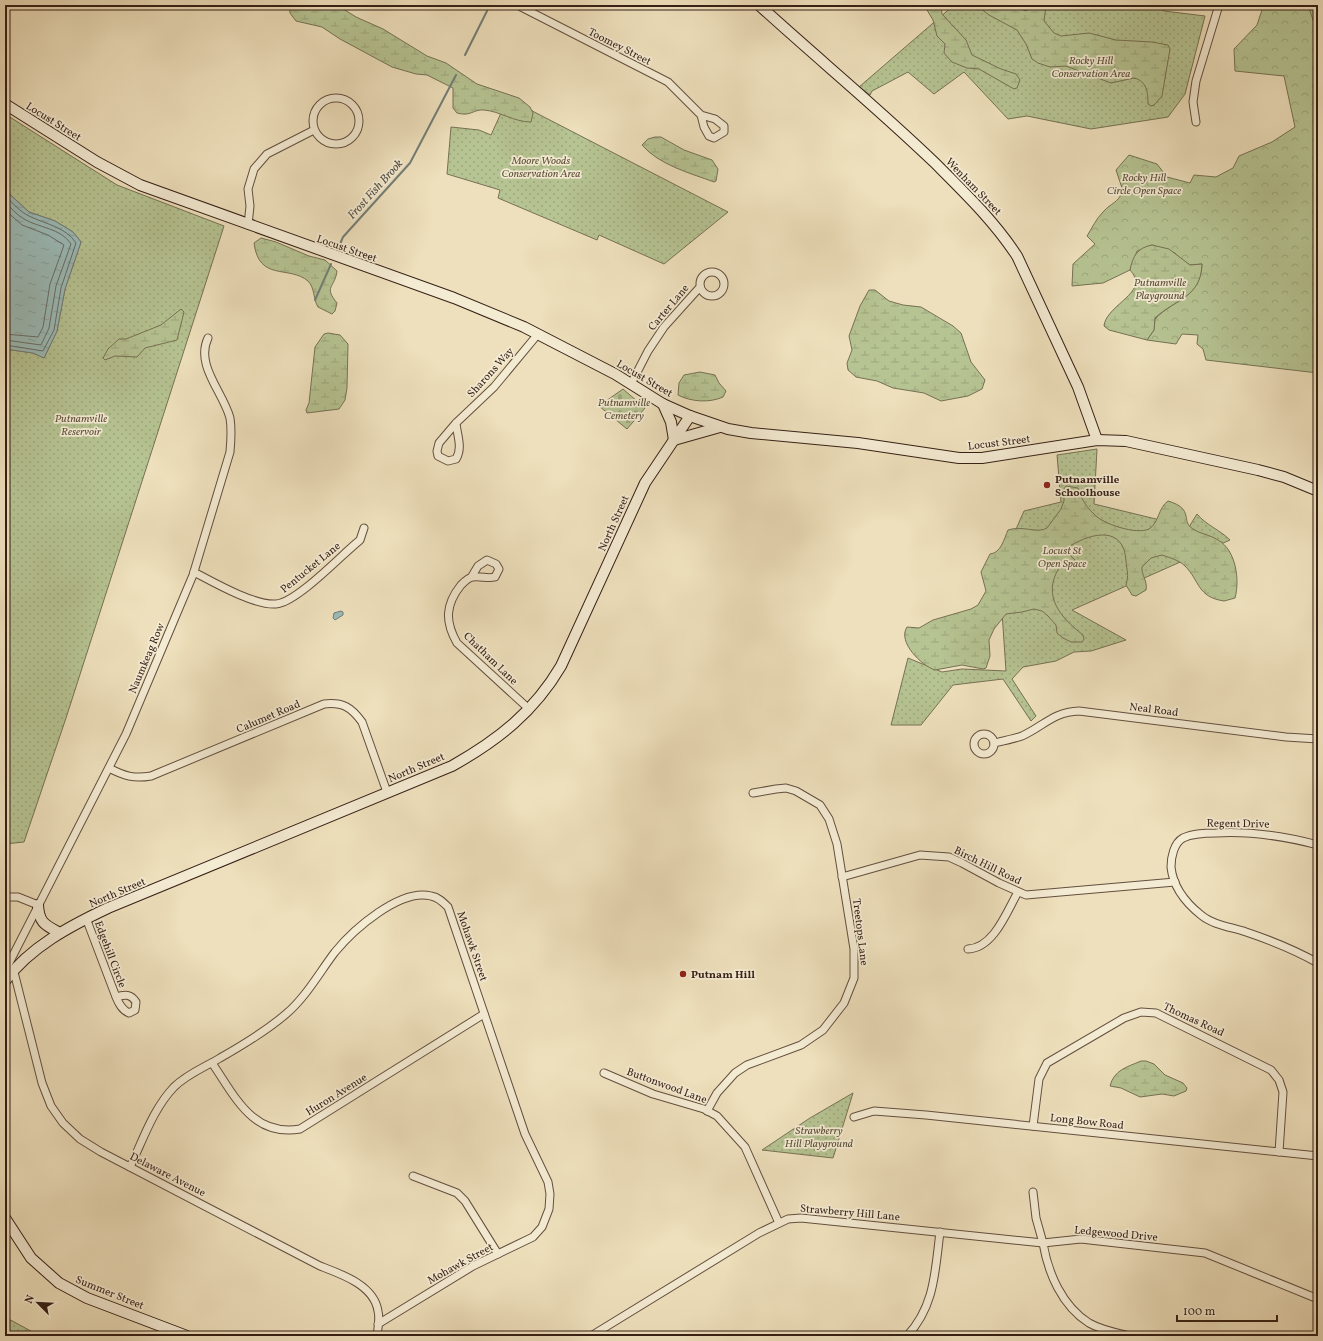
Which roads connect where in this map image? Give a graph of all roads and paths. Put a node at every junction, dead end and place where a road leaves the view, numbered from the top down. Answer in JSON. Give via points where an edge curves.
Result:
{"nodes":[{"id":1,"x":759,"y":5,"type":"edge"},
{"id":2,"x":1219,"y":5,"type":"edge"},
{"id":3,"x":520,"y":6,"type":"edge"},
{"id":4,"x":5,"y":104,"type":"edge"},
{"id":5,"x":701,"y":115,"type":"dead end"},
{"id":6,"x":1196,"y":122,"type":"dead end"},
{"id":7,"x":314,"y":130,"type":"junction"},
{"id":8,"x":248,"y":225,"type":"junction"},
{"id":9,"x":700,"y":287,"type":"dead end"},
{"id":10,"x":538,"y":334,"type":"junction"},
{"id":11,"x":208,"y":338,"type":"dead end"},
{"id":12,"x":631,"y":384,"type":"junction"},
{"id":13,"x":663,"y":404,"type":"junction"},
{"id":14,"x":690,"y":416,"type":"junction"},
{"id":15,"x":456,"y":423,"type":"junction"},
{"id":16,"x":722,"y":427,"type":"junction"},
{"id":17,"x":674,"y":440,"type":"junction"},
{"id":18,"x":1097,"y":440,"type":"junction"},
{"id":19,"x":1318,"y":491,"type":"edge"},
{"id":20,"x":364,"y":528,"type":"dead end"},
{"id":21,"x":194,"y":572,"type":"junction"},
{"id":22,"x":472,"y":576,"type":"dead end"},
{"id":23,"x":529,"y":709,"type":"junction"},
{"id":24,"x":1318,"y":739,"type":"edge"},
{"id":25,"x":994,"y":742,"type":"dead end"},
{"id":26,"x":109,"y":768,"type":"junction"},
{"id":27,"x":387,"y":792,"type":"junction"},
{"id":28,"x":752,"y":793,"type":"dead end"},
{"id":29,"x":1318,"y":845,"type":"edge"},
{"id":30,"x":842,"y":876,"type":"junction"},
{"id":31,"x":1175,"y":882,"type":"junction"},
{"id":32,"x":1018,"y":892,"type":"junction"},
{"id":33,"x":5,"y":897,"type":"edge"},
{"id":34,"x":38,"y":905,"type":"junction"},
{"id":35,"x":86,"y":918,"type":"junction"},
{"id":36,"x":60,"y":933,"type":"junction"},
{"id":37,"x":968,"y":949,"type":"dead end"},
{"id":38,"x":1318,"y":963,"type":"edge"},
{"id":39,"x":9,"y":971,"type":"edge"},
{"id":40,"x":5,"y":981,"type":"edge"},
{"id":41,"x":116,"y":997,"type":"dead end"},
{"id":42,"x":484,"y":1014,"type":"junction"},
{"id":43,"x":212,"y":1063,"type":"junction"},
{"id":44,"x":604,"y":1073,"type":"dead end"},
{"id":45,"x":708,"y":1111,"type":"junction"},
{"id":46,"x":854,"y":1117,"type":"dead end"},
{"id":47,"x":1033,"y":1126,"type":"junction"},
{"id":48,"x":1279,"y":1152,"type":"junction"},
{"id":49,"x":1318,"y":1156,"type":"edge"},
{"id":50,"x":130,"y":1167,"type":"junction"},
{"id":51,"x":413,"y":1176,"type":"dead end"},
{"id":52,"x":1033,"y":1192,"type":"dead end"},
{"id":53,"x":5,"y":1218,"type":"edge"},
{"id":54,"x":779,"y":1223,"type":"junction"},
{"id":55,"x":940,"y":1232,"type":"junction"},
{"id":56,"x":1043,"y":1243,"type":"junction"},
{"id":57,"x":498,"y":1254,"type":"junction"},
{"id":58,"x":1318,"y":1299,"type":"edge"},
{"id":59,"x":378,"y":1324,"type":"junction"},
{"id":60,"x":187,"y":1336,"type":"edge"},
{"id":61,"x":377,"y":1336,"type":"edge"},
{"id":62,"x":591,"y":1336,"type":"edge"},
{"id":63,"x":907,"y":1336,"type":"edge"},
{"id":64,"x":1130,"y":1336,"type":"edge"}],
"edges":[{"from":1,"to":18,"type":"main road","name":"Wenham Street","via":[[894,123],[986,213],[1005,237],[1017,256],[1078,387]]},
{"from":2,"to":6,"type":"street","via":[[1196,81],[1193,102]]},
{"from":3,"to":5,"type":"street","name":"Toomey Street","via":[[668,82]]},
{"from":4,"to":8,"type":"main road","name":"Locust Street","via":[[122,177]]},
{"from":7,"to":7,"type":"street","via":[[328,144],[348,142],[359,126],[358,111],[347,100],[331,98],[318,107],[313,122]]},
{"from":7,"to":8,"type":"street","via":[[267,154],[254,169],[248,189]]},
{"from":8,"to":10,"type":"main road","name":"Locust Street","via":[[454,298]]},
{"from":9,"to":12,"type":"street","name":"Carter Lane","via":[[664,326]]},
{"from":10,"to":12,"type":"main road","name":"Locust Street"},
{"from":10,"to":15,"type":"street","name":"Sharons Way","via":[[494,387]]},
{"from":11,"to":21,"type":"street","name":"Naumkeag Row","via":[[204,348],[206,363],[230,419],[232,435],[230,452]]},
{"from":12,"to":13,"type":"main road","name":"Locust Street"},
{"from":13,"to":14,"type":"main road","name":"Locust Street"},
{"from":13,"to":17,"type":"main road","via":[[671,422]]},
{"from":14,"to":16,"type":"main road","name":"Locust Street"},
{"from":14,"to":17,"type":"main road","name":"North Street"},
{"from":15,"to":15,"type":"street","name":"Sharons Way","via":[[437,446],[438,456],[448,461],[456,459],[458,455]]},
{"from":16,"to":17,"type":"main road"},
{"from":16,"to":18,"type":"main road","name":"Locust Street","via":[[751,433],[959,458],[982,458]]},
{"from":17,"to":23,"type":"main road","name":"North Street","via":[[645,483],[561,666]]},
{"from":18,"to":19,"type":"main road","name":"Locust Street","via":[[1126,441],[1258,470]]},
{"from":20,"to":21,"type":"street","name":"Pentucket Lane","via":[[360,540],[289,600],[276,604],[254,601]]},
{"from":21,"to":26,"type":"street","name":"Naumkeag Row","via":[[132,720]]},
{"from":22,"to":23,"type":"street","name":"Chatham Lane","via":[[464,582],[450,602],[449,624],[452,634],[457,643]]},
{"from":23,"to":27,"type":"main road","name":"North Street","via":[[514,725],[484,748],[452,766]]},
{"from":24,"to":25,"type":"street","name":"Neal Road","via":[[1079,711],[1053,716],[1021,736]]},
{"from":26,"to":27,"type":"street","name":"Calumet Road","via":[[125,776],[151,776],[324,704],[337,702],[355,713],[362,722]]},
{"from":26,"to":34,"type":"street","name":"Naumkeag Row"},
{"from":27,"to":35,"type":"main road","name":"North Street"},
{"from":28,"to":30,"type":"street","name":"Treetops Lane","via":[[786,788],[820,805],[835,834]]},
{"from":29,"to":31,"type":"street","name":"Regent Drive","via":[[1266,833],[1199,833],[1183,838],[1176,844],[1171,860]]},
{"from":30,"to":32,"type":"street","name":"Birch Hill Road","via":[[920,855],[935,856],[962,863]]},
{"from":30,"to":45,"type":"street","name":"Treetops Lane","via":[[855,968],[852,986],[844,1003],[829,1024],[801,1046],[747,1065],[735,1073],[717,1093]]},
{"from":31,"to":32,"type":"street","name":"Birch Hill Road","via":[[1026,895]]},
{"from":31,"to":38,"type":"street","name":"Regent Drive","via":[[1188,904],[1202,916],[1215,923],[1291,948]]},
{"from":32,"to":37,"type":"street","via":[[991,937],[977,948]]},
{"from":33,"to":34,"type":"street","via":[[18,896]]},
{"from":34,"to":36,"type":"main road","via":[[38,916],[41,920]]},
{"from":34,"to":39,"type":"street","name":"Naumkeag Row"},
{"from":35,"to":36,"type":"main road","name":"North Street"},
{"from":35,"to":41,"type":"street","name":"Edgehill Circle"},
{"from":36,"to":39,"type":"main road","name":"North Street"},
{"from":39,"to":40,"type":"main road","name":"North Street"},
{"from":39,"to":50,"type":"street","name":"Delaware Avenue","via":[[51,1106],[63,1123],[80,1139]]},
{"from":42,"to":43,"type":"street","name":"Huron Avenue","via":[[300,1129],[277,1130],[263,1125],[242,1107]]},
{"from":42,"to":43,"type":"street","name":"Mohawk Street","via":[[448,907],[440,900],[420,894],[386,908],[360,927],[336,951],[287,1014]]},
{"from":42,"to":57,"type":"street","name":"Mohawk Street","via":[[525,1134],[548,1182],[550,1194],[546,1217],[533,1237]]},
{"from":43,"to":50,"type":"street","name":"Mohawk Street","via":[[175,1086],[162,1102]]},
{"from":44,"to":45,"type":"street","name":"Buttonwood Lane","via":[[653,1094]]},
{"from":45,"to":54,"type":"street","name":"Buttonwood Lane","via":[[717,1116],[745,1147]]},
{"from":46,"to":47,"type":"street","name":"Long Bow Road","via":[[874,1111]]},
{"from":47,"to":48,"type":"street","name":"Long Bow Road"},
{"from":47,"to":48,"type":"street","name":"Thomas Road","via":[[1038,1079],[1048,1063],[1124,1018],[1141,1012],[1156,1013],[1271,1070],[1279,1080],[1283,1092]]},
{"from":48,"to":49,"type":"street","name":"Long Bow Road"},
{"from":50,"to":59,"type":"street","name":"Delaware Avenue","via":[[320,1266],[345,1276],[362,1287],[376,1303]]},
{"from":51,"to":57,"type":"street","via":[[457,1193],[465,1201]]},
{"from":52,"to":56,"type":"street","via":[[1036,1218]]},
{"from":53,"to":60,"type":"main road","name":"Summer Street","via":[[31,1258],[60,1283],[87,1298]]},
{"from":54,"to":55,"type":"street","name":"Strawberry Hill Lane","via":[[801,1218]]},
{"from":54,"to":62,"type":"street","name":"Strawberry Hill Lane"},
{"from":55,"to":56,"type":"street","name":"Strawberry Hill Lane"},
{"from":55,"to":63,"type":"street","via":[[930,1298],[922,1318]]},
{"from":56,"to":58,"type":"street","name":"Ledgewood Drive","via":[[1081,1239],[1206,1253]]},
{"from":56,"to":64,"type":"street","via":[[1051,1277],[1076,1314],[1090,1324]]},
{"from":57,"to":59,"type":"street","name":"Mohawk Street","via":[[473,1266]]},
{"from":59,"to":61,"type":"street","name":"Delaware Avenue"}]}
